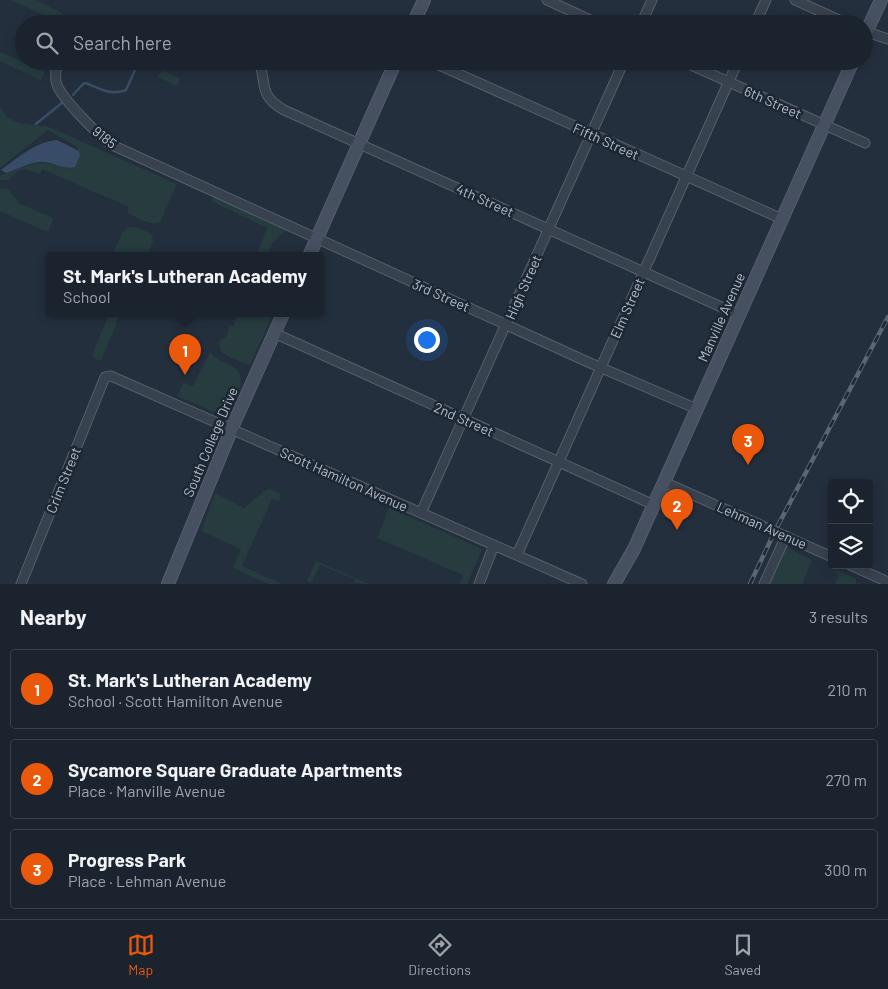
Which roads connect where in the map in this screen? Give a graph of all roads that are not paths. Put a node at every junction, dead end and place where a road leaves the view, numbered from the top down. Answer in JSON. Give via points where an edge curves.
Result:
{"nodes":[{"id":1,"x":424,"y":0,"type":"edge"},
{"id":2,"x":547,"y":0,"type":"edge"},
{"id":3,"x":652,"y":0,"type":"edge"},
{"id":4,"x":766,"y":0,"type":"edge"},
{"id":5,"x":795,"y":0,"type":"edge"},
{"id":6,"x":881,"y":0,"type":"edge"},
{"id":7,"x":417,"y":15,"type":"edge"},
{"id":8,"x":580,"y":15,"type":"edge"},
{"id":9,"x":645,"y":15,"type":"edge"},
{"id":10,"x":759,"y":15,"type":"edge"},
{"id":11,"x":828,"y":15,"type":"edge"},
{"id":12,"x":873,"y":16,"type":"edge"},
{"id":13,"x":873,"y":35,"type":"edge"},
{"id":14,"x":888,"y":39,"type":"edge"},
{"id":15,"x":56,"y":70,"type":"edge"},
{"id":16,"x":261,"y":70,"type":"edge"},
{"id":17,"x":392,"y":70,"type":"edge"},
{"id":18,"x":450,"y":70,"type":"edge"},
{"id":19,"x":620,"y":70,"type":"edge"},
{"id":20,"x":702,"y":70,"type":"edge"},
{"id":21,"x":734,"y":70,"type":"edge"},
{"id":22,"x":849,"y":70,"type":"edge"},
{"id":23,"x":728,"y":82,"type":"junction"},
{"id":24,"x":824,"y":125,"type":"junction"},
{"id":25,"x":592,"y":135,"type":"junction"},
{"id":26,"x":865,"y":143,"type":"dead end"},
{"id":27,"x":359,"y":144,"type":"junction"},
{"id":28,"x":686,"y":176,"type":"junction"},
{"id":29,"x":186,"y":179,"type":"joint"},
{"id":30,"x":782,"y":219,"type":"junction"},
{"id":31,"x":549,"y":229,"type":"junction"},
{"id":32,"x":317,"y":239,"type":"junction"},
{"id":33,"x":311,"y":252,"type":"edge"},
{"id":34,"x":643,"y":272,"type":"junction"},
{"id":35,"x":739,"y":315,"type":"junction"},
{"id":36,"x":282,"y":317,"type":"edge"},
{"id":37,"x":506,"y":325,"type":"junction"},
{"id":38,"x":274,"y":333,"type":"junction"},
{"id":39,"x":601,"y":367,"type":"junction"},
{"id":40,"x":105,"y":376,"type":"joint"},
{"id":41,"x":697,"y":409,"type":"junction"},
{"id":42,"x":464,"y":419,"type":"junction"},
{"id":43,"x":231,"y":429,"type":"junction"},
{"id":44,"x":559,"y":461,"type":"junction"},
{"id":45,"x":664,"y":482,"type":"junction"},
{"id":46,"x":654,"y":505,"type":"junction"},
{"id":47,"x":421,"y":513,"type":"junction"},
{"id":48,"x":786,"y":536,"type":"junction"},
{"id":49,"x":494,"y":545,"type":"junction"},
{"id":50,"x":517,"y":555,"type":"junction"},
{"id":51,"x":828,"y":555,"type":"edge"},
{"id":52,"x":859,"y":569,"type":"edge"},
{"id":53,"x":888,"y":582,"type":"edge"},
{"id":54,"x":21,"y":584,"type":"edge"},
{"id":55,"x":168,"y":584,"type":"edge"},
{"id":56,"x":478,"y":584,"type":"edge"},
{"id":57,"x":582,"y":584,"type":"edge"},
{"id":58,"x":614,"y":584,"type":"edge"},
{"id":59,"x":764,"y":584,"type":"edge"}],
"edges":[{"from":1,"to":7,"type":"street"},
{"from":2,"to":8,"type":"street"},
{"from":3,"to":9,"type":"street"},
{"from":4,"to":10,"type":"street"},
{"from":5,"to":11,"type":"street"},
{"from":6,"to":12,"type":"street"},
{"from":13,"to":14,"type":"street"},
{"from":15,"to":29,"type":"street","name":"9185","via":[[59,89],[103,138]]},
{"from":16,"to":27,"type":"street","name":"4th Street","via":[[266,92],[275,105]]},
{"from":17,"to":27,"type":"street"},
{"from":18,"to":25,"type":"street","name":"Fifth Street"},
{"from":19,"to":25,"type":"street","name":"High Street"},
{"from":20,"to":23,"type":"street","name":"6th Street"},
{"from":21,"to":23,"type":"street","name":"Elm Street"},
{"from":22,"to":24,"type":"street","name":"Manville Avenue"},
{"from":23,"to":24,"type":"street","name":"6th Street"},
{"from":23,"to":28,"type":"street","name":"Elm Street"},
{"from":24,"to":26,"type":"street","name":"6th Street"},
{"from":24,"to":30,"type":"street","name":"Manville Avenue"},
{"from":25,"to":28,"type":"street","name":"Fifth Street"},
{"from":25,"to":31,"type":"street","name":"High Street"},
{"from":27,"to":31,"type":"street","name":"4th Street"},
{"from":27,"to":32,"type":"street"},
{"from":28,"to":30,"type":"street","name":"Fifth Street"},
{"from":28,"to":34,"type":"street","name":"Elm Street"},
{"from":29,"to":32,"type":"street","name":"3rd Street"},
{"from":30,"to":35,"type":"street","name":"Manville Avenue"},
{"from":31,"to":34,"type":"street","name":"4th Street"},
{"from":31,"to":37,"type":"street","name":"High Street"},
{"from":32,"to":33,"type":"street"},
{"from":32,"to":37,"type":"street","name":"3rd Street"},
{"from":34,"to":35,"type":"street","name":"4th Street"},
{"from":34,"to":39,"type":"street","name":"Elm Street"},
{"from":35,"to":41,"type":"street","name":"Manville Avenue"},
{"from":36,"to":38,"type":"street","name":"South College Drive"},
{"from":37,"to":39,"type":"street","name":"3rd Street"},
{"from":37,"to":42,"type":"street","name":"High Street"},
{"from":38,"to":42,"type":"street","name":"2nd Street"},
{"from":38,"to":43,"type":"street","name":"South College Drive"},
{"from":39,"to":41,"type":"street","name":"3rd Street"},
{"from":39,"to":44,"type":"street","name":"Elm Street"},
{"from":40,"to":43,"type":"street","name":"Scott Hamilton Avenue"},
{"from":40,"to":54,"type":"street","name":"Crim Street"},
{"from":41,"to":45,"type":"street","name":"Manville Avenue"},
{"from":42,"to":44,"type":"street","name":"2nd Street"},
{"from":42,"to":47,"type":"street","name":"High Street"},
{"from":43,"to":47,"type":"street","name":"Scott Hamilton Avenue"},
{"from":43,"to":55,"type":"street","name":"South College Drive"},
{"from":44,"to":46,"type":"street","name":"2nd Street"},
{"from":44,"to":50,"type":"street","name":"Elm Street"},
{"from":45,"to":46,"type":"street","name":"Manville Avenue"},
{"from":45,"to":48,"type":"street","name":"Lehman Avenue"},
{"from":46,"to":58,"type":"street","name":"Manville Avenue","via":[[632,554]]},
{"from":47,"to":49,"type":"street","name":"Scott Hamilton Avenue"},
{"from":48,"to":51,"type":"street","name":"Lehman Avenue"},
{"from":48,"to":59,"type":"street"},
{"from":49,"to":50,"type":"street","name":"Scott Hamilton Avenue"},
{"from":49,"to":56,"type":"street"},
{"from":50,"to":57,"type":"street","name":"Scott Hamilton Avenue"},
{"from":52,"to":53,"type":"street"}]}
